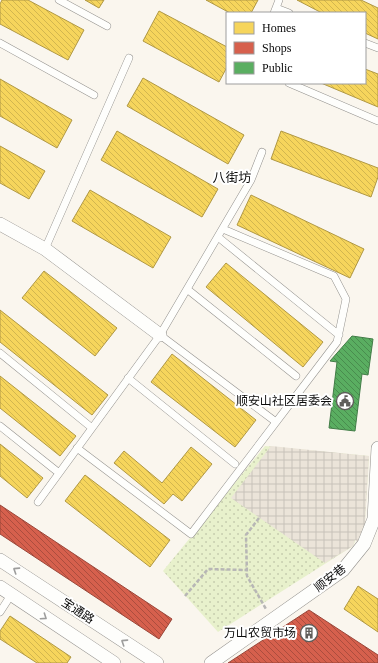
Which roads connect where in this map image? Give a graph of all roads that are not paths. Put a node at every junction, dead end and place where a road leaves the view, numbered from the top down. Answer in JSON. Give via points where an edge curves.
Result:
{"nodes":[{"id":1,"x":58,"y":0,"type":"edge"},
{"id":2,"x":279,"y":0,"type":"edge"},
{"id":3,"x":275,"y":10,"type":"edge"},
{"id":4,"x":107,"y":26,"type":"dead end"},
{"id":5,"x":0,"y":43,"type":"edge"},
{"id":6,"x":366,"y":43,"type":"edge"},
{"id":7,"x":378,"y":48,"type":"edge"},
{"id":8,"x":129,"y":58,"type":"dead end"},
{"id":9,"x":290,"y":84,"type":"edge"},
{"id":10,"x":94,"y":95,"type":"dead end"},
{"id":11,"x":378,"y":121,"type":"edge"},
{"id":12,"x":262,"y":152,"type":"dead end"},
{"id":13,"x":0,"y":224,"type":"edge"},
{"id":14,"x":222,"y":229,"type":"junction"},
{"id":15,"x":218,"y":237,"type":"junction"},
{"id":16,"x":45,"y":249,"type":"junction"},
{"id":17,"x":187,"y":289,"type":"junction"},
{"id":18,"x":160,"y":335,"type":"junction"},
{"id":19,"x":339,"y":335,"type":"junction"},
{"id":20,"x":0,"y":353,"type":"edge"},
{"id":21,"x":296,"y":376,"type":"dead end"},
{"id":22,"x":128,"y":378,"type":"junction"},
{"id":23,"x":276,"y":422,"type":"junction"},
{"id":24,"x":0,"y":426,"type":"edge"},
{"id":25,"x":92,"y":428,"type":"junction"},
{"id":26,"x":77,"y":448,"type":"junction"},
{"id":27,"x":378,"y":448,"type":"edge"},
{"id":28,"x":235,"y":464,"type":"dead end"},
{"id":29,"x":59,"y":473,"type":"junction"},
{"id":30,"x":38,"y":502,"type":"dead end"},
{"id":31,"x":0,"y":560,"type":"edge"},
{"id":32,"x":5,"y":591,"type":"edge"},
{"id":33,"x":0,"y":612,"type":"edge"},
{"id":34,"x":114,"y":663,"type":"edge"},
{"id":35,"x":157,"y":663,"type":"edge"},
{"id":36,"x":211,"y":663,"type":"edge"}],
"edges":[{"from":1,"to":4,"type":"lane"},
{"from":2,"to":3,"type":"lane"},
{"from":5,"to":10,"type":"lane"},
{"from":6,"to":7,"type":"lane"},
{"from":8,"to":16,"type":"lane"},
{"from":9,"to":11,"type":"lane"},
{"from":12,"to":14,"type":"lane","via":[[252,180]]},
{"from":13,"to":16,"type":"street"},
{"from":14,"to":15,"type":"lane"},
{"from":14,"to":19,"type":"lane","via":[[334,276],[346,299]]},
{"from":15,"to":17,"type":"lane"},
{"from":15,"to":19,"type":"lane"},
{"from":16,"to":18,"type":"street"},
{"from":17,"to":18,"type":"lane"},
{"from":17,"to":21,"type":"lane"},
{"from":18,"to":22,"type":"lane"},
{"from":18,"to":23,"type":"lane"},
{"from":19,"to":23,"type":"lane","via":[[337,342]]},
{"from":20,"to":25,"type":"lane"},
{"from":22,"to":25,"type":"lane"},
{"from":22,"to":28,"type":"lane"},
{"from":23,"to":26,"type":"lane","via":[[190,534]]},
{"from":24,"to":29,"type":"lane"},
{"from":25,"to":26,"type":"lane"},
{"from":26,"to":29,"type":"lane"},
{"from":27,"to":36,"type":"street","name":"顺安巷","via":[[374,519],[364,544],[343,570]]},
{"from":29,"to":30,"type":"lane"},
{"from":35,"to":31,"type":"street","name":"宝通路","one_way":true},
{"from":32,"to":33,"type":"lane"},
{"from":32,"to":34,"type":"street","name":"宝通路","one_way":true}]}
